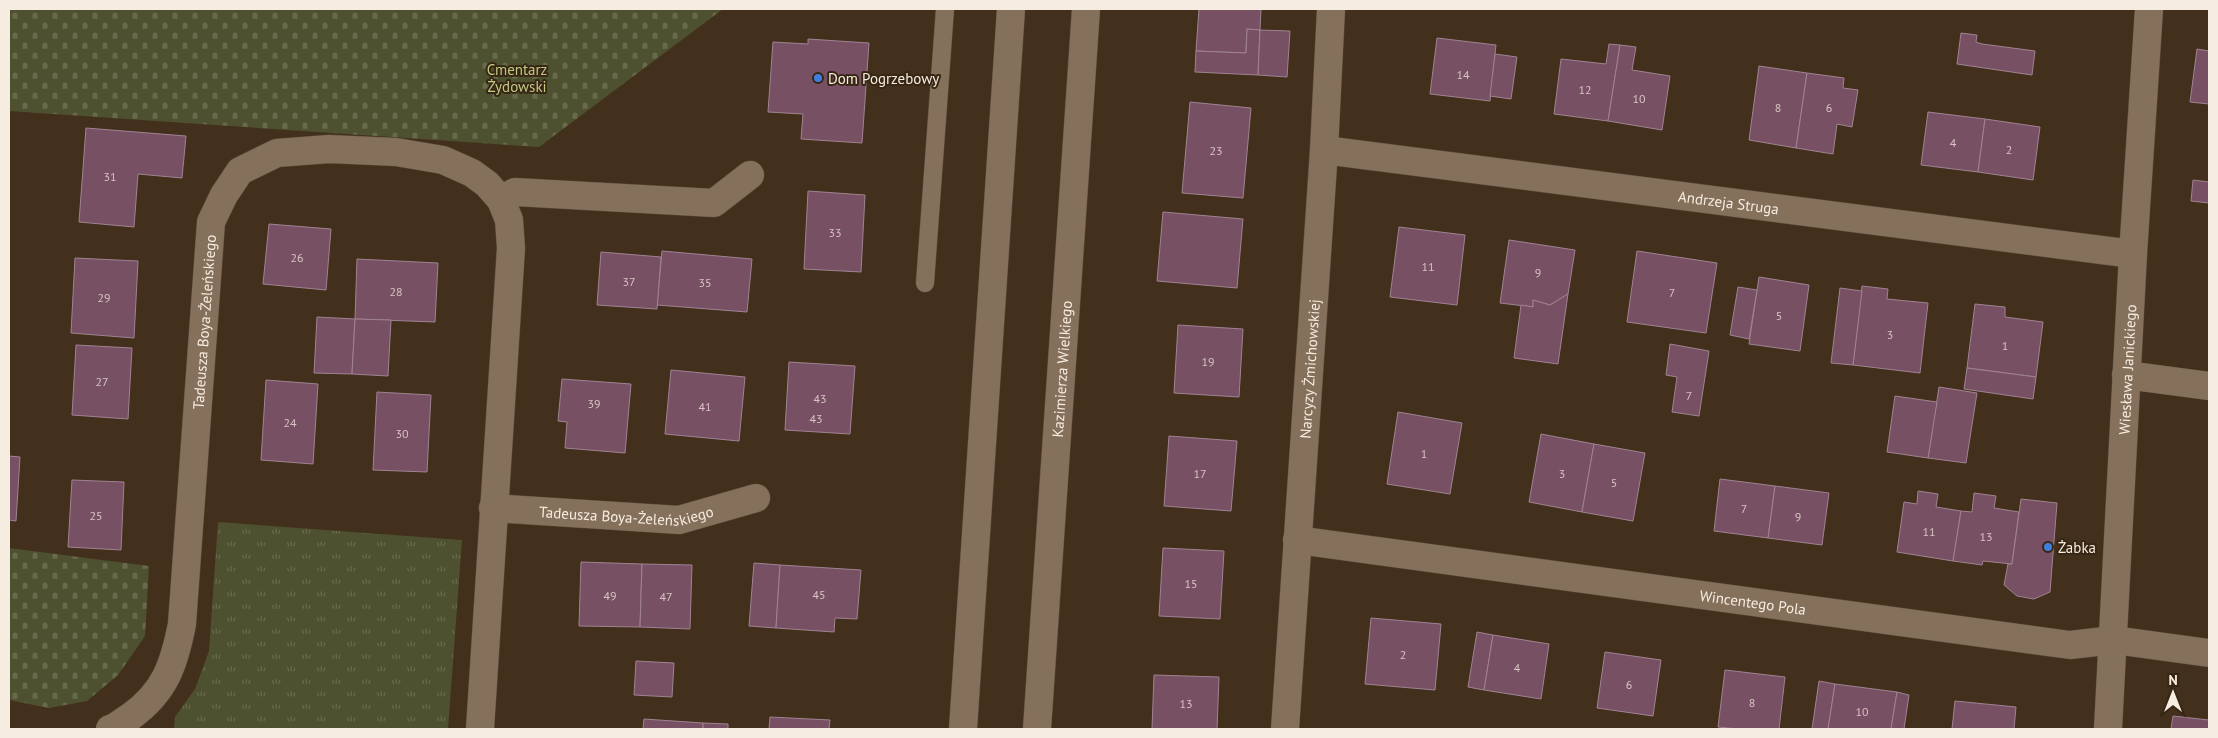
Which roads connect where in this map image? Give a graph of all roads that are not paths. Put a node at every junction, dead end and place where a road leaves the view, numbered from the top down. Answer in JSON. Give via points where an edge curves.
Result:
{"nodes":[{"id":1,"x":945,"y":9,"type":"edge"},
{"id":2,"x":1011,"y":9,"type":"edge"},
{"id":3,"x":1086,"y":9,"type":"edge"},
{"id":4,"x":1331,"y":9,"type":"edge"},
{"id":5,"x":2149,"y":9,"type":"edge"},
{"id":6,"x":1324,"y":150,"type":"junction"},
{"id":7,"x":750,"y":175,"type":"dead end"},
{"id":8,"x":501,"y":200,"type":"junction"},
{"id":9,"x":2133,"y":254,"type":"junction"},
{"id":10,"x":925,"y":283,"type":"dead end"},
{"id":11,"x":2126,"y":375,"type":"junction"},
{"id":12,"x":2209,"y":386,"type":"edge"},
{"id":13,"x":756,"y":498,"type":"dead end"},
{"id":14,"x":493,"y":508,"type":"junction"},
{"id":15,"x":1297,"y":540,"type":"junction"},
{"id":16,"x":2114,"y":640,"type":"junction"},
{"id":17,"x":2209,"y":653,"type":"edge"},
{"id":18,"x":110,"y":729,"type":"edge"},
{"id":19,"x":480,"y":729,"type":"edge"},
{"id":20,"x":963,"y":729,"type":"edge"},
{"id":21,"x":1037,"y":729,"type":"edge"},
{"id":22,"x":1285,"y":729,"type":"edge"},
{"id":23,"x":2108,"y":729,"type":"edge"}],
"edges":[{"from":1,"to":10,"type":"lane"},
{"from":2,"to":20,"type":"street"},
{"from":3,"to":21,"type":"street","name":"Kazimierza Wielkiego"},
{"from":4,"to":6,"type":"street","name":"Narcyzy Żmichowskiej"},
{"from":5,"to":9,"type":"street","name":"Wiesława Janickiego"},
{"from":6,"to":9,"type":"street","name":"Andrzeja Struga"},
{"from":6,"to":15,"type":"street","name":"Narcyzy Żmichowskiej"},
{"from":7,"to":8,"type":"street","via":[[714,203],[515,192]]},
{"from":8,"to":14,"type":"street","name":"Tadeusza Boya-Żeleńskiego","via":[[509,220],[510,248]]},
{"from":8,"to":18,"type":"street","name":"Tadeusza Boya-Żeleńskiego","via":[[487,184],[443,160],[396,152],[329,149],[276,153],[240,171],[211,222],[182,624],[177,653],[168,677],[153,697]]},
{"from":9,"to":11,"type":"street","name":"Wiesława Janickiego"},
{"from":11,"to":12,"type":"street"},
{"from":11,"to":16,"type":"street","name":"Wiesława Janickiego"},
{"from":13,"to":14,"type":"street","name":"Tadeusza Boya-Żeleńskiego","via":[[678,520]]},
{"from":14,"to":19,"type":"street","name":"Tadeusza Boya-Żeleńskiego"},
{"from":15,"to":16,"type":"street","name":"Wincentego Pola","via":[[2070,645]]},
{"from":15,"to":22,"type":"street","name":"Narcyzy Żmichowskiej"},
{"from":16,"to":17,"type":"street","name":"Wincentego Pola"},
{"from":16,"to":23,"type":"street","name":"Wiesława Janickiego"}]}
